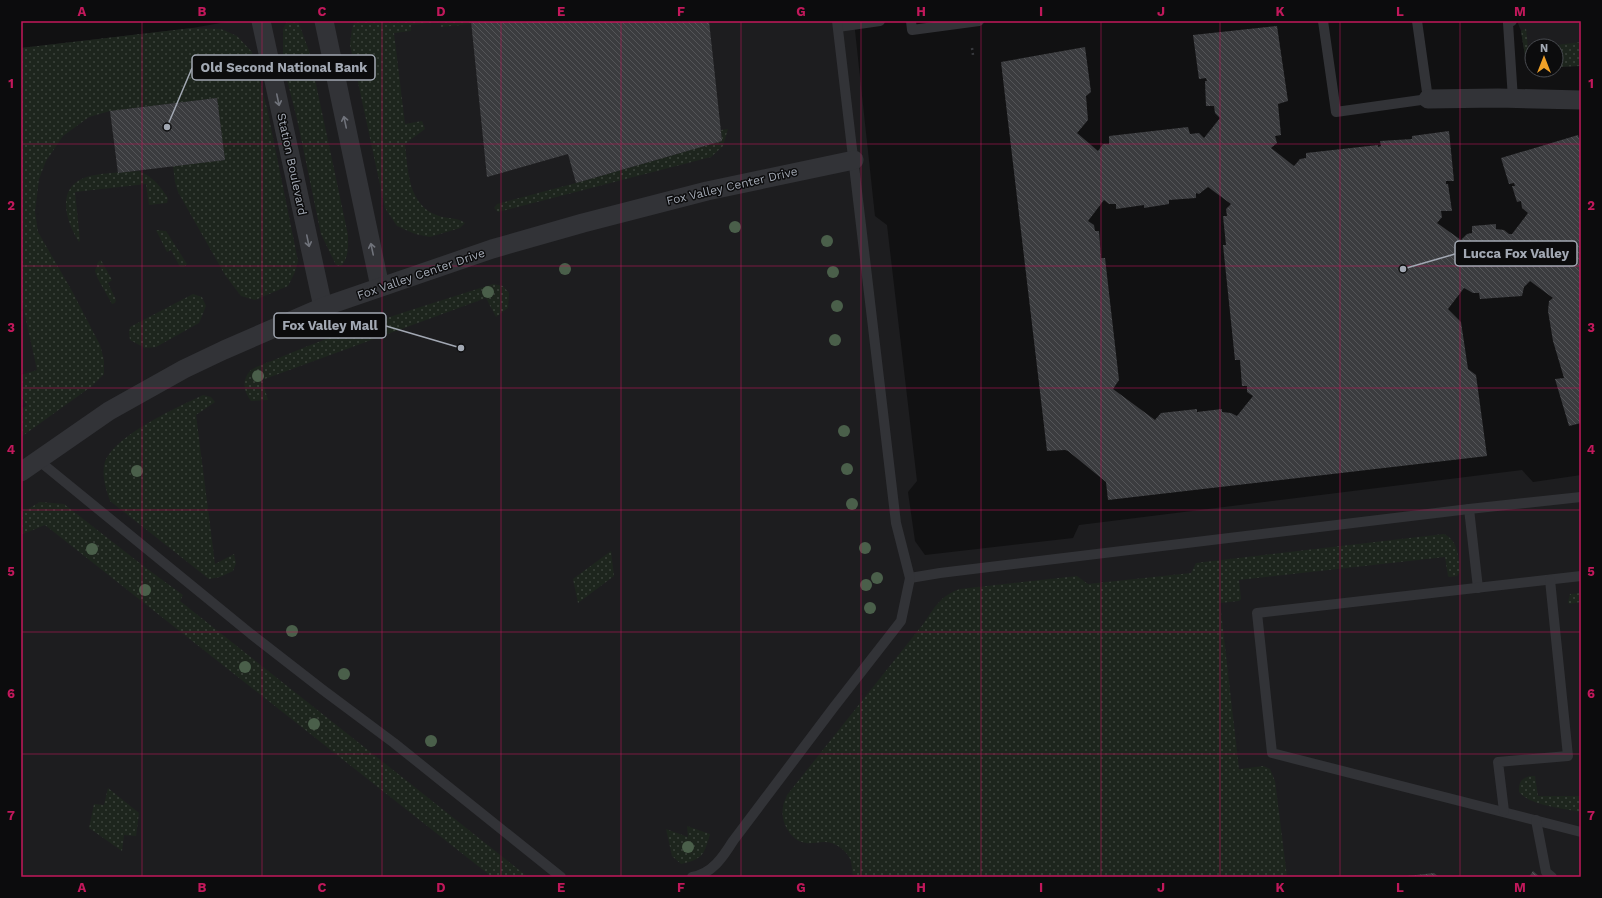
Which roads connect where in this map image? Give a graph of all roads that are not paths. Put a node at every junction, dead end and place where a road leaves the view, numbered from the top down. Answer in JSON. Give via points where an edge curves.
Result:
{"nodes":[{"id":1,"x":261,"y":21,"type":"edge"},
{"id":2,"x":324,"y":21,"type":"edge"},
{"id":3,"x":880,"y":21,"type":"edge"},
{"id":4,"x":911,"y":21,"type":"edge"},
{"id":5,"x":979,"y":21,"type":"edge"},
{"id":6,"x":1323,"y":21,"type":"edge"},
{"id":7,"x":1417,"y":21,"type":"edge"},
{"id":8,"x":1512,"y":21,"type":"edge"},
{"id":9,"x":838,"y":24,"type":"edge"},
{"id":10,"x":1428,"y":99,"type":"junction"},
{"id":11,"x":1513,"y":99,"type":"junction"},
{"id":12,"x":1581,"y":100,"type":"edge"},
{"id":13,"x":854,"y":160,"type":"junction"},
{"id":14,"x":380,"y":287,"type":"junction"},
{"id":15,"x":322,"y":307,"type":"junction"},
{"id":16,"x":38,"y":460,"type":"junction"},
{"id":17,"x":21,"y":472,"type":"edge"},
{"id":18,"x":1581,"y":497,"type":"edge"},
{"id":19,"x":1469,"y":509,"type":"junction"},
{"id":20,"x":1581,"y":576,"type":"edge"},
{"id":21,"x":910,"y":578,"type":"junction"},
{"id":22,"x":1550,"y":580,"type":"junction"},
{"id":23,"x":1478,"y":588,"type":"junction"},
{"id":24,"x":1504,"y":811,"type":"junction"},
{"id":25,"x":1536,"y":820,"type":"junction"},
{"id":26,"x":1581,"y":832,"type":"edge"},
{"id":27,"x":561,"y":877,"type":"edge"},
{"id":28,"x":692,"y":877,"type":"edge"},
{"id":29,"x":1552,"y":877,"type":"edge"}],
"edges":[{"from":1,"to":15,"type":"street","name":"Station Boulevard","one_way":true},
{"from":14,"to":2,"type":"street","one_way":true},
{"from":3,"to":9,"type":"lane"},
{"from":4,"to":5,"type":"lane","via":[[912,30]]},
{"from":6,"to":10,"type":"lane","via":[[1336,112]]},
{"from":7,"to":10,"type":"lane"},
{"from":8,"to":11,"type":"lane","via":[[1508,23]]},
{"from":9,"to":13,"type":"lane"},
{"from":10,"to":11,"type":"street"},
{"from":11,"to":12,"type":"street"},
{"from":13,"to":14,"type":"street","name":"Fox Valley Center Drive","via":[[760,179],[631,210],[492,249]]},
{"from":13,"to":21,"type":"lane","via":[[896,523]]},
{"from":14,"to":15,"type":"street","name":"Fox Valley Center Drive"},
{"from":15,"to":16,"type":"street","name":"Fox Valley Center Drive","via":[[184,369],[109,411]]},
{"from":16,"to":17,"type":"street","name":"Fox Valley Center Drive"},
{"from":16,"to":27,"type":"lane","via":[[251,634],[394,743]]},
{"from":18,"to":19,"type":"lane"},
{"from":19,"to":21,"type":"lane"},
{"from":19,"to":23,"type":"lane"},
{"from":20,"to":22,"type":"lane"},
{"from":21,"to":28,"type":"lane","via":[[901,621],[723,856],[712,868]]},
{"from":22,"to":23,"type":"lane"},
{"from":22,"to":24,"type":"lane","via":[[1568,756],[1498,762]]},
{"from":23,"to":24,"type":"lane","via":[[1257,613],[1271,745],[1272,753]]},
{"from":24,"to":25,"type":"lane"},
{"from":25,"to":26,"type":"lane"},
{"from":25,"to":29,"type":"lane","via":[[1546,872]]}]}
